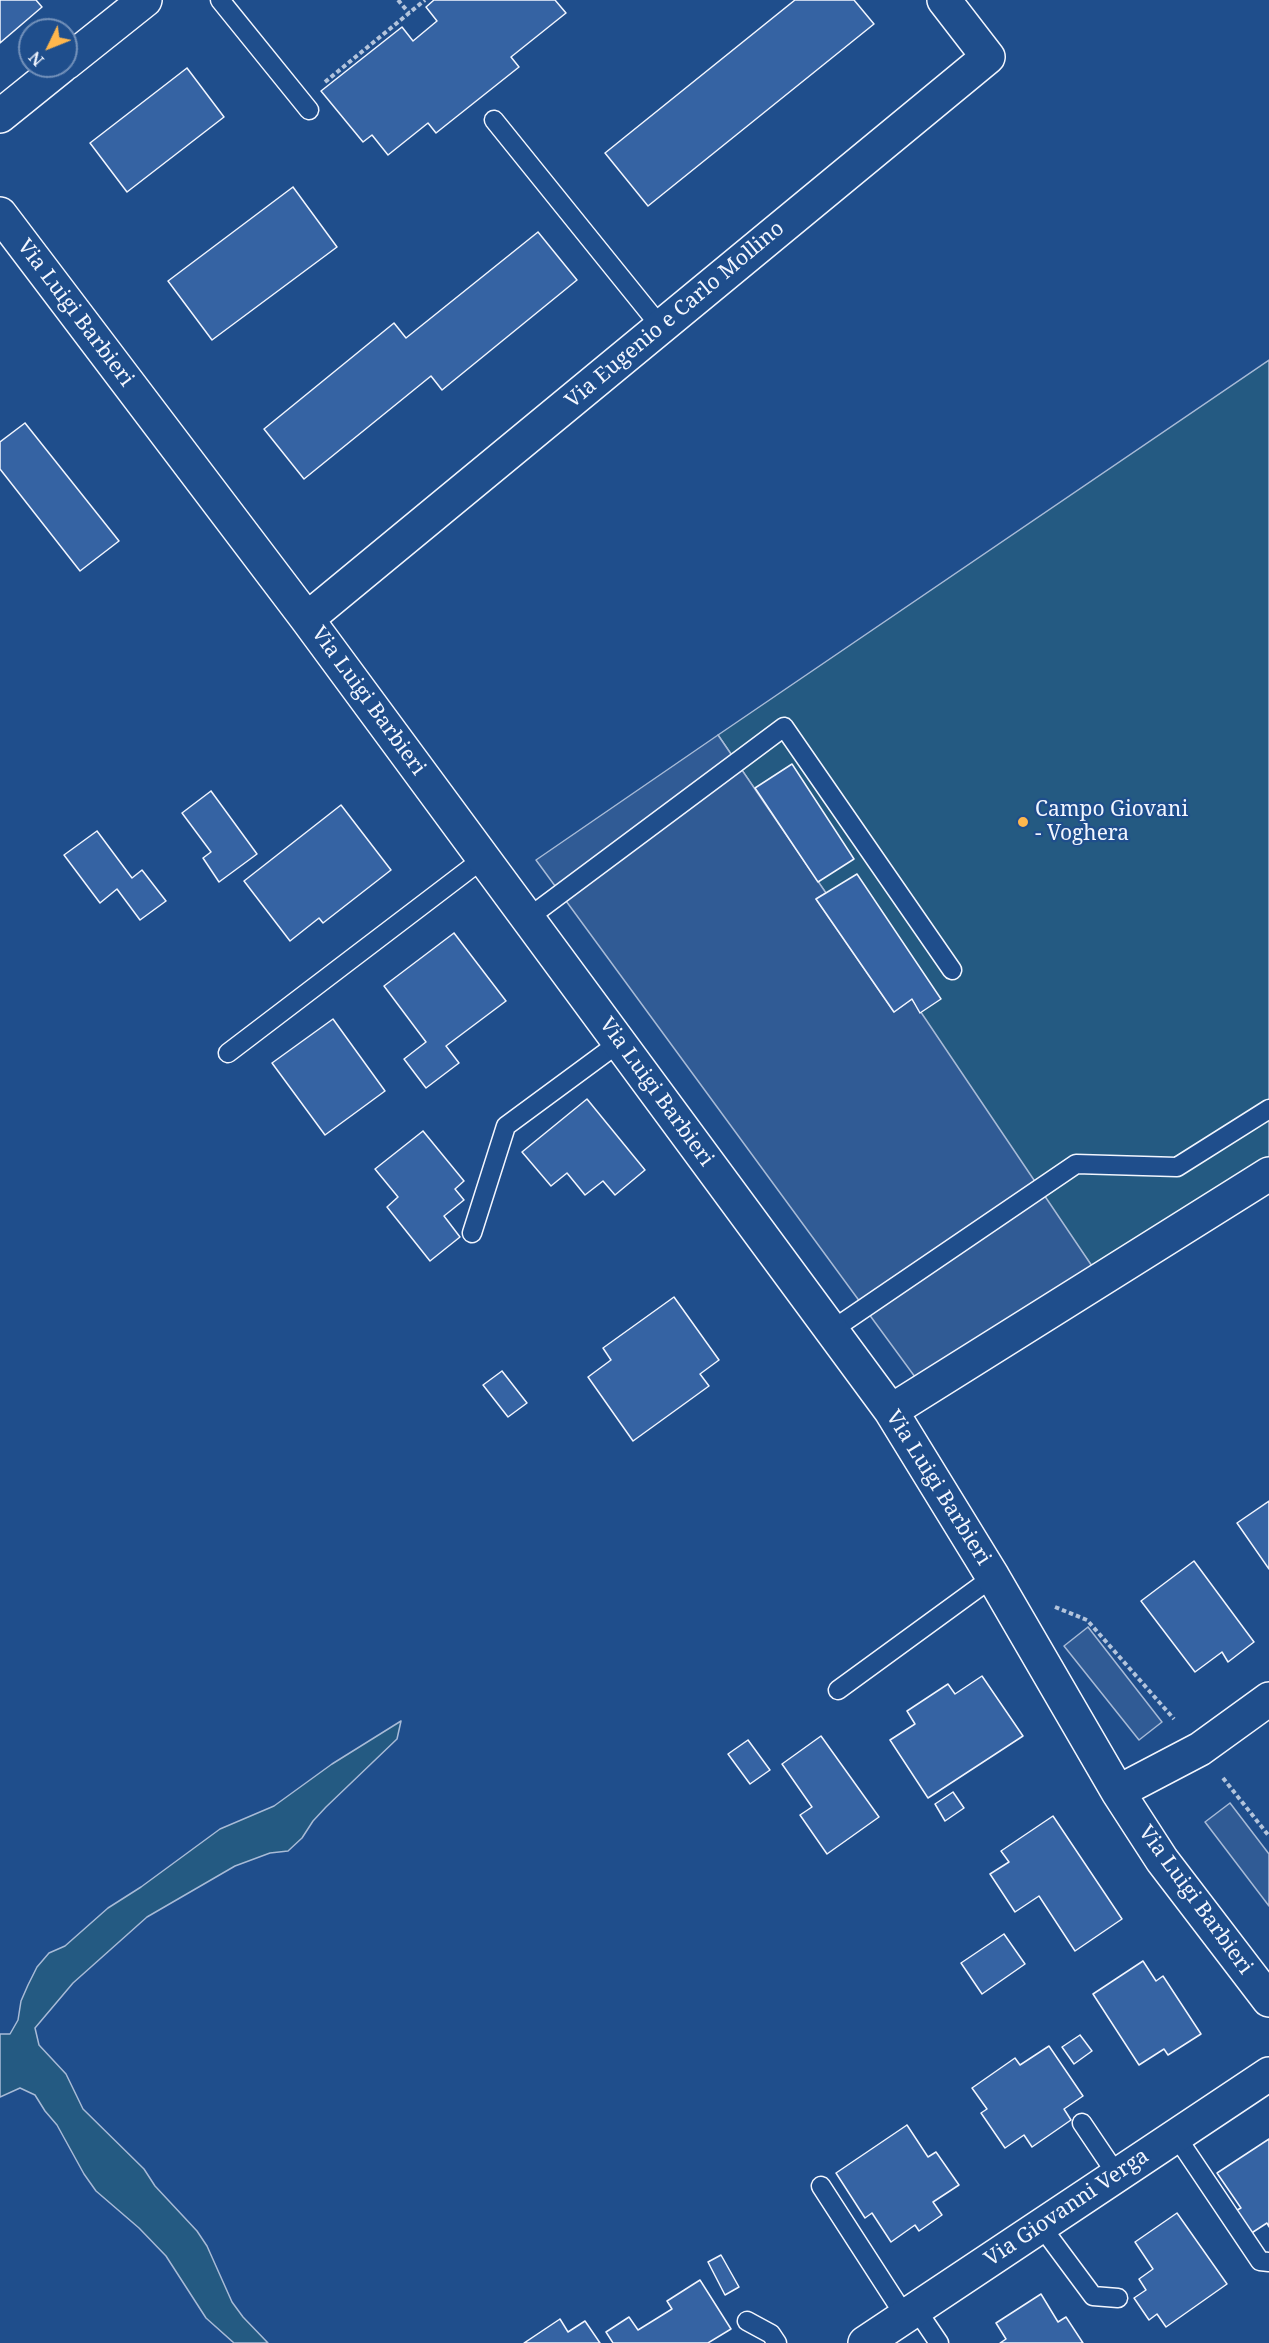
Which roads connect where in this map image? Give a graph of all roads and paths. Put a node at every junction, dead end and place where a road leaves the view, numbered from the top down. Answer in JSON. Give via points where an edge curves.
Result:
{"nodes":[{"id":1,"x":145,"y":0,"type":"edge"},
{"id":2,"x":220,"y":0,"type":"edge"},
{"id":3,"x":398,"y":0,"type":"edge"},
{"id":4,"x":425,"y":0,"type":"edge"},
{"id":5,"x":944,"y":0,"type":"edge"},
{"id":6,"x":409,"y":13,"type":"junction"},
{"id":7,"x":78,"y":53,"type":"edge"},
{"id":8,"x":47,"y":78,"type":"edge"},
{"id":9,"x":305,"y":106,"type":"joint"},
{"id":10,"x":0,"y":116,"type":"edge"},
{"id":11,"x":494,"y":120,"type":"dead end"},
{"id":12,"x":0,"y":214,"type":"edge"},
{"id":13,"x":661,"y":327,"type":"junction"},
{"id":14,"x":307,"y":619,"type":"junction"},
{"id":15,"x":484,"y":858,"type":"junction"},
{"id":16,"x":528,"y":918,"type":"junction"},
{"id":17,"x":952,"y":970,"type":"dead end"},
{"id":18,"x":620,"y":1042,"type":"junction"},
{"id":19,"x":228,"y":1053,"type":"dead end"},
{"id":20,"x":1269,"y":1109,"type":"edge"},
{"id":21,"x":1269,"y":1174,"type":"edge"},
{"id":22,"x":472,"y":1233,"type":"dead end"},
{"id":23,"x":832,"y":1330,"type":"junction"},
{"id":24,"x":891,"y":1411,"type":"junction"},
{"id":25,"x":993,"y":1577,"type":"junction"},
{"id":26,"x":1045,"y":1603,"type":"dead end"},
{"id":27,"x":838,"y":1690,"type":"dead end"},
{"id":28,"x":1269,"y":1699,"type":"edge"},
{"id":29,"x":1200,"y":1749,"type":"junction"},
{"id":30,"x":1118,"y":1792,"type":"junction"},
{"id":31,"x":1269,"y":1836,"type":"edge"},
{"id":32,"x":1269,"y":2000,"type":"edge"},
{"id":33,"x":1269,"y":2074,"type":"edge"},
{"id":34,"x":1082,"y":2123,"type":"dead end"},
{"id":35,"x":1176,"y":2136,"type":"junction"},
{"id":36,"x":1117,"y":2175,"type":"junction"},
{"id":37,"x":822,"y":2186,"type":"dead end"},
{"id":38,"x":1041,"y":2226,"type":"junction"},
{"id":39,"x":1269,"y":2262,"type":"edge"},
{"id":40,"x":1118,"y":2298,"type":"dead end"},
{"id":41,"x":911,"y":2312,"type":"junction"},
{"id":42,"x":747,"y":2321,"type":"dead end"},
{"id":43,"x":777,"y":2343,"type":"edge"},
{"id":44,"x":865,"y":2343,"type":"edge"},
{"id":45,"x":939,"y":2343,"type":"edge"}],
"edges":[{"from":1,"to":7,"type":"street"},
{"from":2,"to":9,"type":"lane"},
{"from":3,"to":6,"type":"path"},
{"from":4,"to":6,"type":"path"},
{"from":5,"to":13,"type":"street","name":"Via Eugenio e Carlo Mollino","via":[[988,57]]},
{"from":6,"to":9,"type":"path"},
{"from":8,"to":10,"type":"street"},
{"from":11,"to":13,"type":"lane"},
{"from":12,"to":14,"type":"street","name":"Via Luigi Barbieri"},
{"from":13,"to":14,"type":"street","name":"Via Eugenio e Carlo Mollino"},
{"from":14,"to":15,"type":"street","name":"Via Luigi Barbieri"},
{"from":15,"to":16,"type":"street","name":"Via Luigi Barbieri"},
{"from":15,"to":19,"type":"lane"},
{"from":16,"to":17,"type":"lane","via":[[784,727]]},
{"from":16,"to":18,"type":"street","name":"Via Luigi Barbieri"},
{"from":18,"to":22,"type":"lane","via":[[506,1126]]},
{"from":18,"to":23,"type":"street","name":"Via Luigi Barbieri"},
{"from":20,"to":23,"type":"lane","via":[[1177,1167],[1076,1164]]},
{"from":21,"to":24,"type":"street"},
{"from":23,"to":24,"type":"street","name":"Via Luigi Barbieri"},
{"from":24,"to":25,"type":"street","name":"Via Luigi Barbieri"},
{"from":25,"to":27,"type":"lane"},
{"from":25,"to":30,"type":"street","name":"Via Luigi Barbieri"},
{"from":26,"to":29,"type":"path","via":[[1088,1620]]},
{"from":28,"to":29,"type":"street"},
{"from":29,"to":30,"type":"street"},
{"from":29,"to":31,"type":"path"},
{"from":30,"to":32,"type":"street","name":"Via Luigi Barbieri","via":[[1162,1860]]},
{"from":33,"to":35,"type":"street","name":"Via Giovanni Verga"},
{"from":34,"to":36,"type":"lane"},
{"from":35,"to":36,"type":"street","name":"Via Giovanni Verga"},
{"from":35,"to":39,"type":"lane","via":[[1260,2261]]},
{"from":36,"to":38,"type":"street","name":"Via Giovanni Verga"},
{"from":37,"to":41,"type":"lane"},
{"from":38,"to":40,"type":"lane","via":[[1093,2296]]},
{"from":38,"to":41,"type":"street","name":"Via Giovanni Verga"},
{"from":41,"to":44,"type":"street","name":"Via Giovanni Verga"},
{"from":41,"to":45,"type":"lane"},
{"from":42,"to":43,"type":"lane","via":[[771,2334]]}]}
